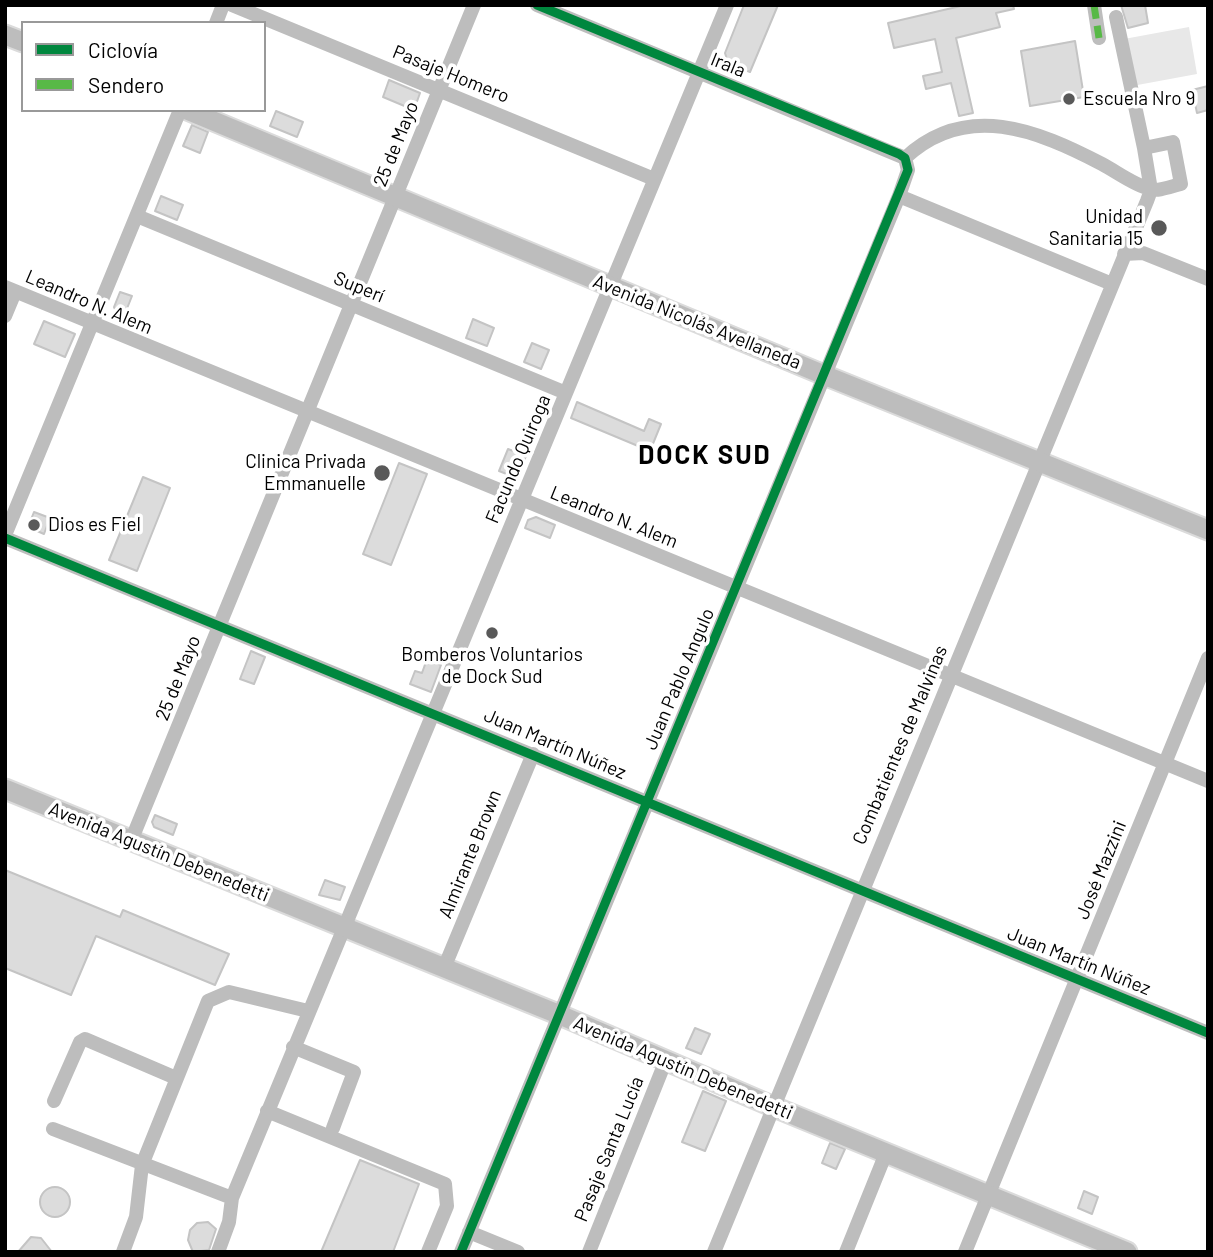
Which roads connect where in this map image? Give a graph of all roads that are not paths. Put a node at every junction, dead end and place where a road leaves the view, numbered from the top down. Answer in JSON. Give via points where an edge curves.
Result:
{"nodes":[{"id":1,"x":233,"y":5,"type":"edge"},
{"id":2,"x":474,"y":5,"type":"edge"},
{"id":3,"x":537,"y":5,"type":"edge"},
{"id":4,"x":727,"y":5,"type":"edge"},
{"id":5,"x":1094,"y":5,"type":"edge"},
{"id":6,"x":1116,"y":17,"type":"dead end"},
{"id":7,"x":1099,"y":38,"type":"dead end"},
{"id":8,"x":699,"y":72,"type":"junction"},
{"id":9,"x":439,"y":90,"type":"junction"},
{"id":10,"x":179,"y":112,"type":"edge"},
{"id":11,"x":192,"y":112,"type":"edge"},
{"id":12,"x":1144,"y":148,"type":"junction"},
{"id":13,"x":905,"y":158,"type":"junction"},
{"id":14,"x":654,"y":179,"type":"junction"},
{"id":15,"x":1151,"y":190,"type":"junction"},
{"id":16,"x":396,"y":197,"type":"junction"},
{"id":17,"x":899,"y":197,"type":"junction"},
{"id":18,"x":137,"y":216,"type":"junction"},
{"id":19,"x":1124,"y":254,"type":"junction"},
{"id":20,"x":1208,"y":279,"type":"edge"},
{"id":21,"x":1112,"y":284,"type":"junction"},
{"id":22,"x":610,"y":286,"type":"junction"},
{"id":23,"x":10,"y":290,"type":"edge"},
{"id":24,"x":352,"y":304,"type":"junction"},
{"id":25,"x":5,"y":316,"type":"edge"},
{"id":26,"x":93,"y":324,"type":"junction"},
{"id":27,"x":824,"y":375,"type":"junction"},
{"id":28,"x":566,"y":393,"type":"junction"},
{"id":29,"x":307,"y":413,"type":"junction"},
{"id":30,"x":1039,"y":461,"type":"junction"},
{"id":31,"x":522,"y":500,"type":"junction"},
{"id":32,"x":1208,"y":530,"type":"edge"},
{"id":33,"x":5,"y":536,"type":"edge"},
{"id":34,"x":736,"y":588,"type":"junction"},
{"id":35,"x":219,"y":625,"type":"junction"},
{"id":36,"x":1208,"y":658,"type":"edge"},
{"id":37,"x":950,"y":676,"type":"junction"},
{"id":38,"x":433,"y":713,"type":"junction"},
{"id":39,"x":533,"y":754,"type":"junction"},
{"id":40,"x":1165,"y":764,"type":"junction"},
{"id":41,"x":1208,"y":781,"type":"edge"},
{"id":42,"x":5,"y":789,"type":"edge"},
{"id":43,"x":646,"y":801,"type":"junction"},
{"id":44,"x":131,"y":841,"type":"junction"},
{"id":45,"x":861,"y":890,"type":"junction"},
{"id":46,"x":344,"y":927,"type":"junction"},
{"id":47,"x":444,"y":968,"type":"junction"},
{"id":48,"x":1077,"y":979,"type":"junction"},
{"id":49,"x":308,"y":1011,"type":"junction"},
{"id":50,"x":560,"y":1015,"type":"junction"},
{"id":51,"x":1208,"y":1032,"type":"edge"},
{"id":52,"x":293,"y":1047,"type":"junction"},
{"id":53,"x":666,"y":1060,"type":"junction"},
{"id":54,"x":176,"y":1079,"type":"junction"},
{"id":55,"x":54,"y":1101,"type":"dead end"},
{"id":56,"x":774,"y":1107,"type":"junction"},
{"id":57,"x":267,"y":1111,"type":"junction"},
{"id":58,"x":333,"y":1128,"type":"dead end"},
{"id":59,"x":53,"y":1129,"type":"dead end"},
{"id":60,"x":886,"y":1153,"type":"junction"},
{"id":61,"x":142,"y":1165,"type":"junction"},
{"id":62,"x":988,"y":1194,"type":"junction"},
{"id":63,"x":232,"y":1198,"type":"junction"},
{"id":64,"x":469,"y":1232,"type":"junction"},
{"id":65,"x":1096,"y":1246,"type":"edge"},
{"id":66,"x":123,"y":1252,"type":"edge"},
{"id":67,"x":218,"y":1252,"type":"edge"},
{"id":68,"x":428,"y":1252,"type":"edge"},
{"id":69,"x":461,"y":1252,"type":"edge"},
{"id":70,"x":518,"y":1252,"type":"edge"},
{"id":71,"x":589,"y":1252,"type":"edge"},
{"id":72,"x":714,"y":1252,"type":"edge"},
{"id":73,"x":846,"y":1252,"type":"edge"},
{"id":74,"x":964,"y":1252,"type":"edge"},
{"id":75,"x":1127,"y":1252,"type":"edge"}],
"edges":[{"from":1,"to":9,"type":"street","name":"Pasaje Homero"},
{"from":2,"to":9,"type":"street","name":"25 de Mayo"},
{"from":3,"to":8,"type":"street","name":"Irala"},
{"from":4,"to":8,"type":"street","name":"Facundo Quiroga"},
{"from":5,"to":7,"type":"street"},
{"from":6,"to":12,"type":"street"},
{"from":8,"to":13,"type":"street","name":"Irala"},
{"from":8,"to":14,"type":"street","name":"Facundo Quiroga"},
{"from":9,"to":14,"type":"street","name":"Pasaje Homero"},
{"from":9,"to":16,"type":"street","name":"25 de Mayo"},
{"from":10,"to":18,"type":"street"},
{"from":11,"to":16,"type":"main road","name":"Avenida Nicolás Avellaneda"},
{"from":12,"to":15,"type":"street"},
{"from":12,"to":15,"type":"street","via":[[1173,142],[1181,184]]},
{"from":13,"to":15,"type":"street","via":[[933,136],[980,124],[1057,141]]},
{"from":13,"to":17,"type":"street","name":"Juan Pablo Angulo","via":[[908,170]]},
{"from":14,"to":22,"type":"street","name":"Facundo Quiroga"},
{"from":15,"to":19,"type":"street","name":"Combatientes de Malvinas"},
{"from":16,"to":22,"type":"main road","name":"Avenida Nicolás Avellaneda"},
{"from":16,"to":24,"type":"street","name":"25 de Mayo"},
{"from":17,"to":21,"type":"street"},
{"from":17,"to":27,"type":"street","name":"Juan Pablo Angulo"},
{"from":18,"to":24,"type":"street","name":"Superí"},
{"from":18,"to":26,"type":"street"},
{"from":19,"to":20,"type":"street","via":[[1143,253]]},
{"from":19,"to":21,"type":"street","name":"Combatientes de Malvinas"},
{"from":21,"to":30,"type":"street","name":"Combatientes de Malvinas"},
{"from":22,"to":27,"type":"main road","name":"Avenida Nicolás Avellaneda"},
{"from":22,"to":28,"type":"street","name":"Facundo Quiroga"},
{"from":23,"to":25,"type":"street"},
{"from":23,"to":26,"type":"street","name":"Leandro N. Alem"},
{"from":24,"to":28,"type":"street","name":"Superí"},
{"from":24,"to":29,"type":"street","name":"25 de Mayo"},
{"from":26,"to":29,"type":"street","name":"Leandro N. Alem"},
{"from":26,"to":33,"type":"street"},
{"from":27,"to":30,"type":"main road","name":"Avenida Nicolás Avellaneda"},
{"from":27,"to":34,"type":"street","name":"Juan Pablo Angulo"},
{"from":28,"to":31,"type":"street","name":"Facundo Quiroga"},
{"from":29,"to":31,"type":"street","name":"Leandro N. Alem"},
{"from":29,"to":35,"type":"street","name":"25 de Mayo"},
{"from":30,"to":32,"type":"main road","name":"Avenida Nicolás Avellaneda"},
{"from":30,"to":37,"type":"street","name":"Combatientes de Malvinas"},
{"from":31,"to":34,"type":"street","name":"Leandro N. Alem"},
{"from":31,"to":38,"type":"street","name":"Facundo Quiroga"},
{"from":33,"to":35,"type":"street","name":"Juan Martín Núñez"},
{"from":34,"to":37,"type":"street","name":"Leandro N. Alem"},
{"from":34,"to":43,"type":"street","name":"Juan Pablo Angulo"},
{"from":35,"to":38,"type":"street","name":"Juan Martín Núñez"},
{"from":35,"to":44,"type":"street","name":"25 de Mayo"},
{"from":36,"to":40,"type":"street","name":"José Mazzini"},
{"from":37,"to":40,"type":"street","name":"Leandro N. Alem"},
{"from":37,"to":45,"type":"street","name":"Combatientes de Malvinas"},
{"from":38,"to":39,"type":"street","name":"Juan Martín Núñez"},
{"from":38,"to":46,"type":"street","name":"Facundo Quiroga"},
{"from":39,"to":43,"type":"street","name":"Juan Martín Núñez"},
{"from":39,"to":47,"type":"street","name":"Almirante Brown"},
{"from":40,"to":41,"type":"street","name":"Leandro N. Alem"},
{"from":40,"to":48,"type":"street","name":"José Mazzini"},
{"from":42,"to":44,"type":"main road","name":"Avenida Agustín Debenedetti"},
{"from":43,"to":45,"type":"street","name":"Juan Martín Núñez"},
{"from":43,"to":50,"type":"street","name":"Juan Pablo Angulo"},
{"from":44,"to":46,"type":"main road","name":"Avenida Agustín Debenedetti"},
{"from":45,"to":48,"type":"street","name":"Juan Martín Núñez"},
{"from":45,"to":56,"type":"street","name":"Combatientes de Malvinas"},
{"from":46,"to":47,"type":"main road","name":"Avenida Agustín Debenedetti"},
{"from":46,"to":49,"type":"street","name":"Facundo Quiroga"},
{"from":47,"to":50,"type":"main road","name":"Avenida Agustín Debenedetti"},
{"from":48,"to":51,"type":"street","name":"Juan Martín Núñez"},
{"from":48,"to":62,"type":"street","name":"José Mazzini"},
{"from":49,"to":52,"type":"street","name":"Facundo Quiroga"},
{"from":49,"to":54,"type":"street","via":[[229,992],[214,996]]},
{"from":50,"to":53,"type":"main road","name":"Avenida Agustín Debenedetti"},
{"from":50,"to":64,"type":"street","name":"Juan Pablo Angulo"},
{"from":52,"to":57,"type":"street","name":"Facundo Quiroga"},
{"from":52,"to":58,"type":"street","via":[[354,1072]]},
{"from":53,"to":56,"type":"main road","name":"Avenida Agustín Debenedetti"},
{"from":53,"to":71,"type":"street","name":"Pasaje Santa Lucía"},
{"from":54,"to":55,"type":"street","via":[[85,1039]]},
{"from":54,"to":61,"type":"street"},
{"from":56,"to":60,"type":"main road","name":"Avenida Agustín Debenedetti"},
{"from":56,"to":72,"type":"street","name":"Combatientes de Malvinas"},
{"from":57,"to":63,"type":"street","name":"Facundo Quiroga"},
{"from":57,"to":68,"type":"street","via":[[445,1184],[447,1206]]},
{"from":59,"to":61,"type":"street"},
{"from":60,"to":62,"type":"main road","name":"Avenida Agustín Debenedetti"},
{"from":60,"to":73,"type":"street"},
{"from":61,"to":63,"type":"street"},
{"from":61,"to":66,"type":"street","via":[[136,1217]]},
{"from":62,"to":65,"type":"main road","name":"Avenida Agustín Debenedetti"},
{"from":62,"to":74,"type":"street","name":"José Mazzini"},
{"from":63,"to":67,"type":"street","name":"Facundo Quiroga"},
{"from":64,"to":69,"type":"street","name":"Juan Pablo Angulo"},
{"from":64,"to":70,"type":"street"},
{"from":65,"to":75,"type":"main road","name":"Avenida Agustín Debenedetti"}]}
